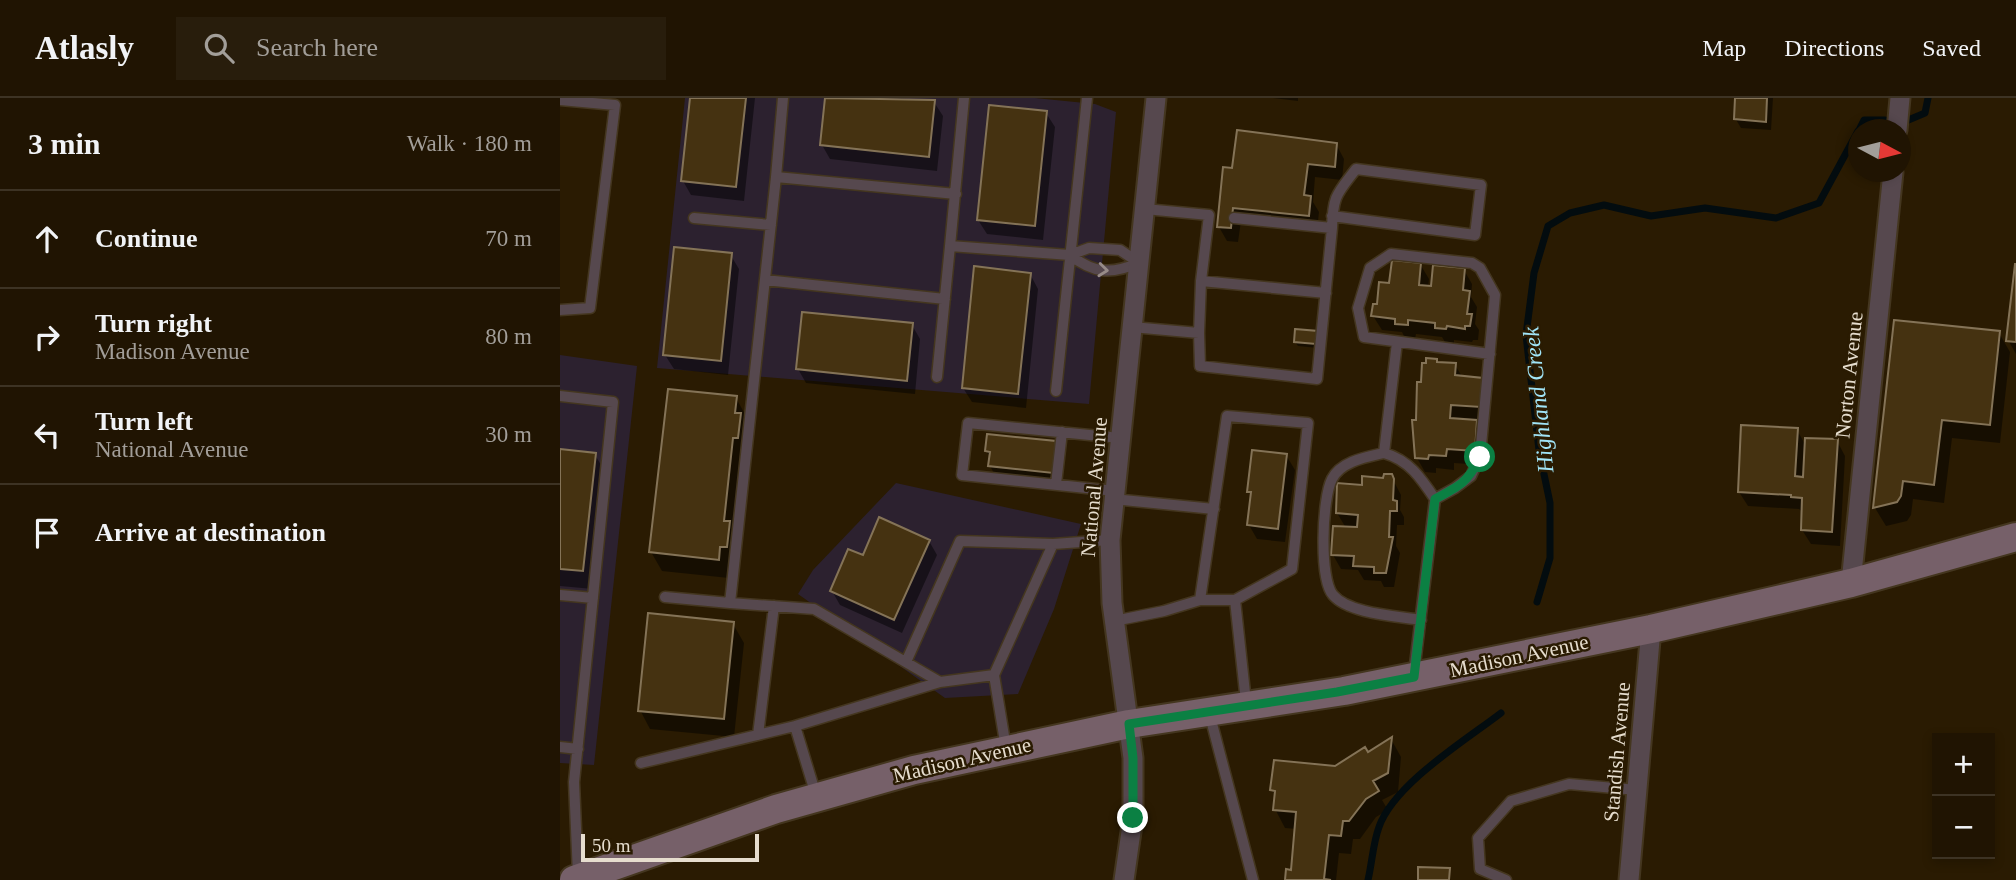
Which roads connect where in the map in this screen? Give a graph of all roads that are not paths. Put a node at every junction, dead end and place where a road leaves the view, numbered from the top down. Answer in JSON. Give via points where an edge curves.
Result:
{"nodes":[{"id":1,"x":783,"y":98,"type":"edge"},
{"id":2,"x":964,"y":98,"type":"edge"},
{"id":3,"x":1087,"y":98,"type":"edge"},
{"id":4,"x":1156,"y":98,"type":"edge"},
{"id":5,"x":1900,"y":98,"type":"edge"},
{"id":6,"x":560,"y":100,"type":"edge"},
{"id":7,"x":1898,"y":119,"type":"edge"},
{"id":8,"x":776,"y":177,"type":"junction"},
{"id":9,"x":1892,"y":182,"type":"edge"},
{"id":10,"x":956,"y":194,"type":"junction"},
{"id":11,"x":1145,"y":209,"type":"junction"},
{"id":12,"x":1332,"y":216,"type":"junction"},
{"id":13,"x":694,"y":218,"type":"dead end"},
{"id":14,"x":1234,"y":218,"type":"dead end"},
{"id":15,"x":771,"y":225,"type":"junction"},
{"id":16,"x":1332,"y":228,"type":"junction"},
{"id":17,"x":950,"y":246,"type":"junction"},
{"id":18,"x":1070,"y":255,"type":"junction"},
{"id":19,"x":1139,"y":263,"type":"junction"},
{"id":20,"x":765,"y":280,"type":"junction"},
{"id":21,"x":1201,"y":281,"type":"junction"},
{"id":22,"x":1326,"y":293,"type":"junction"},
{"id":23,"x":945,"y":299,"type":"junction"},
{"id":24,"x":560,"y":310,"type":"edge"},
{"id":25,"x":1132,"y":327,"type":"junction"},
{"id":26,"x":1199,"y":333,"type":"junction"},
{"id":27,"x":1397,"y":342,"type":"junction"},
{"id":28,"x":1490,"y":355,"type":"junction"},
{"id":29,"x":937,"y":377,"type":"dead end"},
{"id":30,"x":1056,"y":391,"type":"dead end"},
{"id":31,"x":560,"y":396,"type":"edge"},
{"id":32,"x":1062,"y":432,"type":"junction"},
{"id":33,"x":1120,"y":438,"type":"junction"},
{"id":34,"x":1384,"y":453,"type":"junction"},
{"id":35,"x":1056,"y":484,"type":"junction"},
{"id":36,"x":1114,"y":495,"type":"junction"},
{"id":37,"x":1435,"y":499,"type":"junction"},
{"id":38,"x":1214,"y":509,"type":"junction"},
{"id":39,"x":2016,"y":538,"type":"edge"},
{"id":40,"x":1111,"y":540,"type":"junction"},
{"id":41,"x":1053,"y":544,"type":"junction"},
{"id":42,"x":1851,"y":583,"type":"junction"},
{"id":43,"x":560,"y":595,"type":"edge"},
{"id":44,"x":665,"y":597,"type":"dead end"},
{"id":45,"x":593,"y":598,"type":"junction"},
{"id":46,"x":1200,"y":600,"type":"junction"},
{"id":47,"x":1235,"y":600,"type":"junction"},
{"id":48,"x":730,"y":603,"type":"junction"},
{"id":49,"x":774,"y":606,"type":"junction"},
{"id":50,"x":1421,"y":620,"type":"junction"},
{"id":51,"x":1114,"y":621,"type":"junction"},
{"id":52,"x":1651,"y":629,"type":"junction"},
{"id":53,"x":906,"y":663,"type":"junction"},
{"id":54,"x":994,"y":676,"type":"junction"},
{"id":55,"x":1414,"y":677,"type":"junction"},
{"id":56,"x":940,"y":682,"type":"junction"},
{"id":57,"x":1247,"y":706,"type":"junction"},
{"id":58,"x":1209,"y":712,"type":"junction"},
{"id":59,"x":1129,"y":724,"type":"junction"},
{"id":60,"x":795,"y":726,"type":"junction"},
{"id":61,"x":758,"y":735,"type":"junction"},
{"id":62,"x":560,"y":747,"type":"edge"},
{"id":63,"x":578,"y":748,"type":"junction"},
{"id":64,"x":1006,"y":749,"type":"junction"},
{"id":65,"x":641,"y":763,"type":"dead end"},
{"id":66,"x":1637,"y":790,"type":"junction"},
{"id":67,"x":817,"y":796,"type":"junction"},
{"id":68,"x":576,"y":880,"type":"edge"},
{"id":69,"x":1124,"y":880,"type":"edge"},
{"id":70,"x":1253,"y":880,"type":"edge"},
{"id":71,"x":1506,"y":880,"type":"edge"},
{"id":72,"x":1629,"y":880,"type":"edge"}],
"edges":[{"from":1,"to":8,"type":"lane"},
{"from":2,"to":10,"type":"lane"},
{"from":3,"to":18,"type":"lane"},
{"from":4,"to":11,"type":"street","name":"National Avenue"},
{"from":5,"to":7,"type":"street"},
{"from":6,"to":24,"type":"lane","via":[[615,105],[590,308]]},
{"from":8,"to":10,"type":"lane"},
{"from":8,"to":15,"type":"lane"},
{"from":9,"to":42,"type":"street","name":"Norton Avenue"},
{"from":10,"to":17,"type":"lane"},
{"from":11,"to":19,"type":"street","name":"National Avenue"},
{"from":11,"to":21,"type":"lane","via":[[1212,216]]},
{"from":12,"to":12,"type":"lane","via":[[1335,197],[1356,169],[1481,185],[1475,235]]},
{"from":12,"to":16,"type":"lane"},
{"from":13,"to":15,"type":"lane"},
{"from":14,"to":16,"type":"lane"},
{"from":15,"to":20,"type":"lane"},
{"from":16,"to":22,"type":"lane"},
{"from":17,"to":18,"type":"lane"},
{"from":17,"to":23,"type":"lane"},
{"from":18,"to":19,"type":"lane","via":[[1089,248],[1121,250]]},
{"from":18,"to":19,"type":"lane","one_way":true,"via":[[1086,268],[1119,271]]},
{"from":18,"to":30,"type":"lane"},
{"from":19,"to":25,"type":"street","name":"National Avenue"},
{"from":20,"to":23,"type":"lane"},
{"from":20,"to":48,"type":"lane"},
{"from":21,"to":22,"type":"lane"},
{"from":21,"to":26,"type":"lane"},
{"from":22,"to":26,"type":"lane","via":[[1317,379],[1200,366]]},
{"from":23,"to":29,"type":"lane"},
{"from":25,"to":26,"type":"lane"},
{"from":25,"to":33,"type":"street","name":"National Avenue"},
{"from":27,"to":28,"type":"lane"},
{"from":27,"to":28,"type":"lane","via":[[1364,337],[1358,308],[1370,268],[1391,254],[1472,263],[1480,268],[1495,295]]},
{"from":27,"to":34,"type":"lane"},
{"from":28,"to":37,"type":"lane","via":[[1480,457],[1471,476]]},
{"from":31,"to":45,"type":"lane","via":[[613,402]]},
{"from":32,"to":33,"type":"lane"},
{"from":32,"to":35,"type":"lane"},
{"from":32,"to":35,"type":"lane","via":[[968,423],[962,475]]},
{"from":33,"to":36,"type":"street","name":"National Avenue"},
{"from":34,"to":37,"type":"lane","via":[[1412,467]]},
{"from":34,"to":50,"type":"lane","via":[[1343,467],[1332,478],[1325,523],[1325,578],[1334,596],[1354,607]]},
{"from":35,"to":36,"type":"lane"},
{"from":36,"to":38,"type":"lane"},
{"from":36,"to":40,"type":"street","name":"National Avenue"},
{"from":37,"to":50,"type":"lane"},
{"from":38,"to":46,"type":"lane"},
{"from":38,"to":47,"type":"lane","via":[[1227,416],[1308,423],[1292,569]]},
{"from":39,"to":42,"type":"main road","name":"Madison Avenue"},
{"from":40,"to":41,"type":"lane"},
{"from":40,"to":51,"type":"street","name":"National Avenue"},
{"from":41,"to":53,"type":"lane","via":[[960,541]]},
{"from":41,"to":54,"type":"lane"},
{"from":42,"to":52,"type":"main road","name":"Madison Avenue"},
{"from":43,"to":45,"type":"lane"},
{"from":44,"to":48,"type":"lane"},
{"from":45,"to":63,"type":"lane"},
{"from":46,"to":47,"type":"lane"},
{"from":46,"to":51,"type":"lane"},
{"from":47,"to":57,"type":"lane"},
{"from":48,"to":49,"type":"lane"},
{"from":49,"to":53,"type":"lane","via":[[814,609]]},
{"from":49,"to":61,"type":"lane"},
{"from":50,"to":55,"type":"lane"},
{"from":51,"to":59,"type":"street","name":"National Avenue"},
{"from":52,"to":55,"type":"main road","name":"Madison Avenue"},
{"from":52,"to":66,"type":"street","name":"Standish Avenue"},
{"from":53,"to":56,"type":"lane"},
{"from":54,"to":56,"type":"lane"},
{"from":54,"to":64,"type":"lane"},
{"from":55,"to":57,"type":"main road","name":"Madison Avenue"},
{"from":56,"to":60,"type":"lane"},
{"from":57,"to":58,"type":"main road","name":"Madison Avenue"},
{"from":58,"to":59,"type":"main road","name":"Madison Avenue"},
{"from":58,"to":70,"type":"lane"},
{"from":59,"to":64,"type":"main road","name":"Madison Avenue"},
{"from":59,"to":69,"type":"street","name":"National Avenue","via":[[1133,818]]},
{"from":60,"to":61,"type":"lane"},
{"from":60,"to":67,"type":"lane"},
{"from":61,"to":65,"type":"lane"},
{"from":62,"to":63,"type":"lane"},
{"from":63,"to":68,"type":"lane"},
{"from":64,"to":67,"type":"main road","name":"Madison Avenue"},
{"from":66,"to":71,"type":"lane","via":[[1569,783],[1511,800],[1478,838],[1480,869]]},
{"from":66,"to":72,"type":"street","name":"Standish Avenue"},
{"from":67,"to":68,"type":"main road","name":"Madison Avenue"}]}
